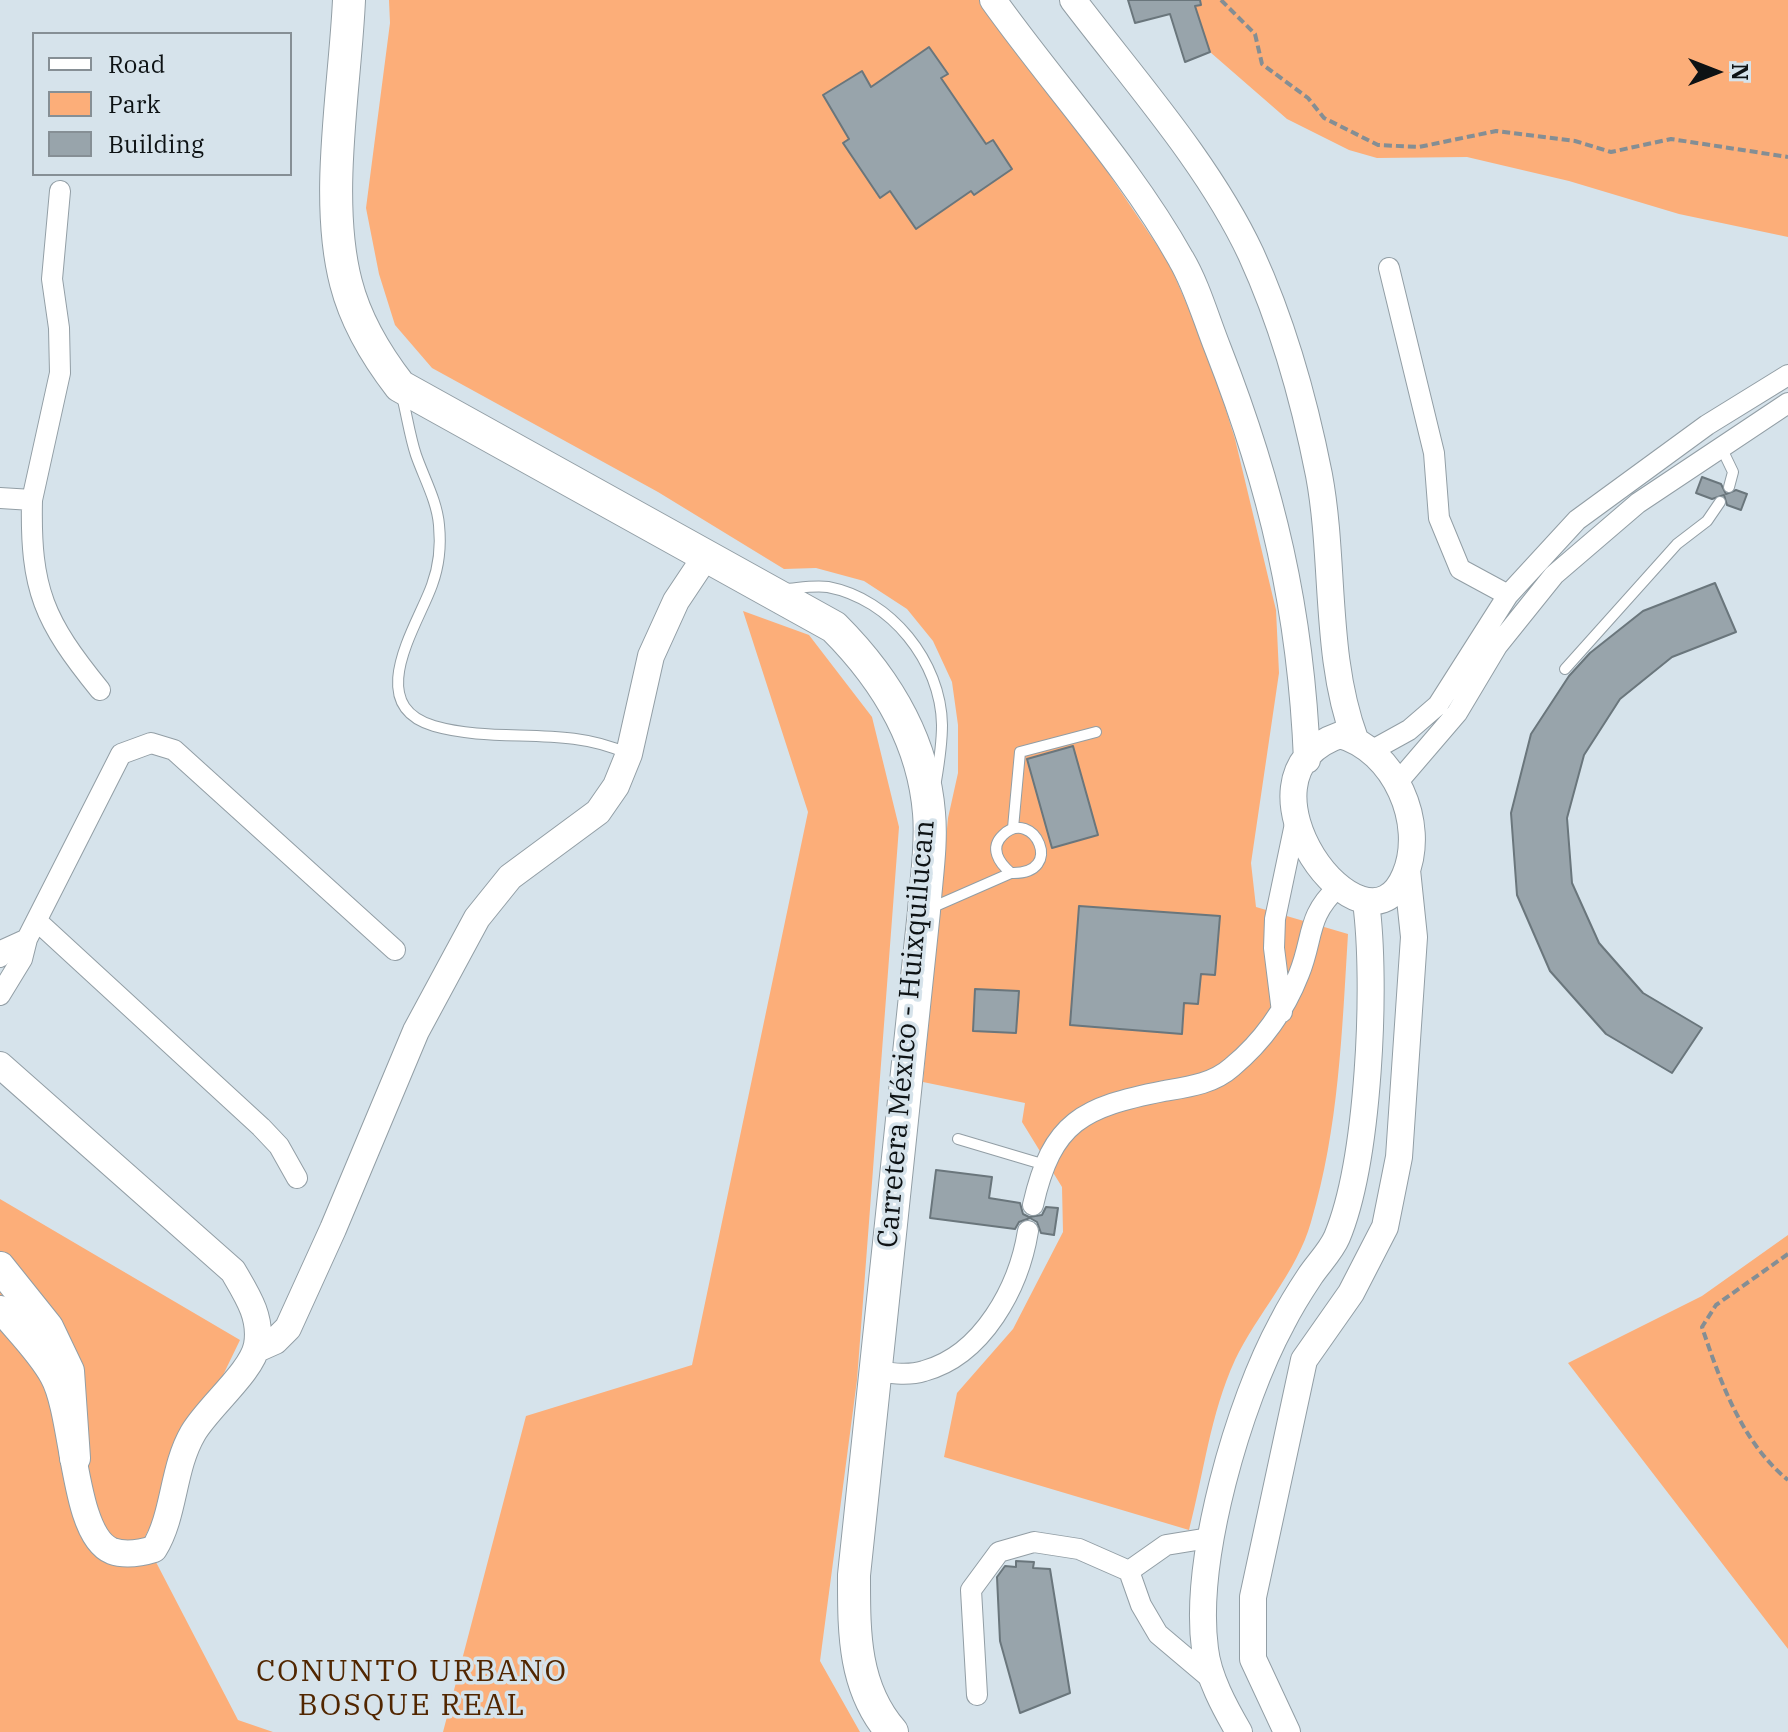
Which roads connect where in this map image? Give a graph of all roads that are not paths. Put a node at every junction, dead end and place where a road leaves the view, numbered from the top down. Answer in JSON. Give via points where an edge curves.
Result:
{"nodes":[{"id":1,"x":349,"y":0,"type":"edge"},
{"id":2,"x":993,"y":0,"type":"edge"},
{"id":3,"x":1073,"y":0,"type":"edge"},
{"id":4,"x":60,"y":191,"type":"dead end"},
{"id":5,"x":1389,"y":268,"type":"dead end"},
{"id":6,"x":1788,"y":375,"type":"edge"},
{"id":7,"x":400,"y":386,"type":"junction"},
{"id":8,"x":1788,"y":403,"type":"edge"},
{"id":9,"x":1721,"y":447,"type":"junction"},
{"id":10,"x":1729,"y":487,"type":"dead end"},
{"id":11,"x":0,"y":498,"type":"edge"},
{"id":12,"x":32,"y":500,"type":"junction"},
{"id":13,"x":1720,"y":502,"type":"dead end"},
{"id":14,"x":706,"y":556,"type":"junction"},
{"id":15,"x":771,"y":589,"type":"junction"},
{"id":16,"x":1508,"y":595,"type":"junction"},
{"id":17,"x":1565,"y":669,"type":"dead end"},
{"id":18,"x":100,"y":690,"type":"dead end"},
{"id":19,"x":1096,"y":732,"type":"dead end"},
{"id":20,"x":1363,"y":745,"type":"junction"},
{"id":21,"x":629,"y":754,"type":"junction"},
{"id":22,"x":1307,"y":760,"type":"junction"},
{"id":23,"x":1397,"y":783,"type":"junction"},
{"id":24,"x":930,"y":814,"type":"junction"},
{"id":25,"x":1296,"y":819,"type":"junction"},
{"id":26,"x":1013,"y":828,"type":"junction"},
{"id":27,"x":1407,"y":870,"type":"junction"},
{"id":28,"x":1011,"y":873,"type":"junction"},
{"id":29,"x":1338,"y":887,"type":"junction"},
{"id":30,"x":1366,"y":902,"type":"junction"},
{"id":31,"x":924,"y":911,"type":"junction"},
{"id":32,"x":33,"y":930,"type":"junction"},
{"id":33,"x":395,"y":950,"type":"dead end"},
{"id":34,"x":0,"y":957,"type":"edge"},
{"id":35,"x":0,"y":995,"type":"edge"},
{"id":36,"x":1282,"y":1012,"type":"junction"},
{"id":37,"x":0,"y":1065,"type":"edge"},
{"id":38,"x":958,"y":1139,"type":"dead end"},
{"id":39,"x":1042,"y":1164,"type":"junction"},
{"id":40,"x":297,"y":1178,"type":"dead end"},
{"id":41,"x":1033,"y":1205,"type":"dead end"},
{"id":42,"x":1028,"y":1231,"type":"dead end"},
{"id":43,"x":0,"y":1267,"type":"edge"},
{"id":44,"x":0,"y":1309,"type":"edge"},
{"id":45,"x":257,"y":1349,"type":"junction"},
{"id":46,"x":874,"y":1371,"type":"junction"},
{"id":47,"x":75,"y":1458,"type":"junction"},
{"id":48,"x":1209,"y":1538,"type":"junction"},
{"id":49,"x":1129,"y":1571,"type":"junction"},
{"id":50,"x":1216,"y":1683,"type":"junction"},
{"id":51,"x":977,"y":1695,"type":"dead end"},
{"id":52,"x":892,"y":1732,"type":"edge"},
{"id":53,"x":1239,"y":1732,"type":"edge"},
{"id":54,"x":1287,"y":1732,"type":"edge"}],
"edges":[{"from":1,"to":7,"type":"main road","name":"Carretera México - Huixquilucan","via":[[335,199],[345,281],[371,344]]},
{"from":2,"to":22,"type":"street","via":[[1139,190],[1183,262],[1250,432],[1275,521],[1303,674]]},
{"from":3,"to":20,"type":"street","via":[[1201,172],[1250,252],[1278,323],[1301,393],[1319,477],[1339,684]]},
{"from":4,"to":12,"type":"street","via":[[52,279],[60,373]]},
{"from":5,"to":16,"type":"street","via":[[1434,453],[1439,518],[1460,569]]},
{"from":6,"to":16,"type":"street","via":[[1707,425],[1577,520]]},
{"from":7,"to":14,"type":"main road","name":"Carretera México - Huixquilucan"},
{"from":7,"to":21,"type":"lane","via":[[439,523],[432,585],[397,674],[411,714],[454,732],[603,742]]},
{"from":8,"to":9,"type":"street"},
{"from":9,"to":10,"type":"lane","via":[[1733,472]]},
{"from":9,"to":23,"type":"street","via":[[1638,503],[1554,575],[1497,646],[1457,713]]},
{"from":11,"to":12,"type":"street"},
{"from":12,"to":18,"type":"street","via":[[31,547],[39,590],[61,642]]},
{"from":13,"to":17,"type":"lane"},
{"from":14,"to":15,"type":"main road","name":"Carretera México - Huixquilucan"},
{"from":14,"to":21,"type":"street","via":[[676,601],[651,656]]},
{"from":15,"to":24,"type":"main road","name":"Carretera México - Huixquilucan","via":[[834,627],[867,660],[911,735]]},
{"from":15,"to":24,"type":"lane","via":[[827,587],[860,598],[891,616],[914,645],[935,684],[942,724]]},
{"from":16,"to":20,"type":"street","via":[[1438,705],[1409,730]]},
{"from":19,"to":26,"type":"lane","via":[[1020,752]]},
{"from":20,"to":22,"type":"street","via":[[1340,735],[1324,740]]},
{"from":20,"to":23,"type":"street"},
{"from":21,"to":45,"type":"street","via":[[598,812],[510,877],[477,918],[416,1031],[288,1328]]},
{"from":22,"to":25,"type":"street","via":[[1293,796]]},
{"from":23,"to":27,"type":"street","via":[[1411,827]]},
{"from":24,"to":31,"type":"main road","name":"Carretera México - Huixquilucan"},
{"from":25,"to":29,"type":"street","via":[[1316,866]]},
{"from":25,"to":36,"type":"street","via":[[1275,919]]},
{"from":26,"to":28,"type":"lane","via":[[1001,836],[996,849],[999,863]]},
{"from":26,"to":28,"type":"lane","via":[[1027,829],[1038,838],[1042,852],[1037,866]]},
{"from":27,"to":30,"type":"street","via":[[1399,888]]},
{"from":27,"to":54,"type":"street","via":[[1414,937],[1399,1157],[1385,1227],[1351,1293],[1304,1360],[1253,1597],[1253,1659]]},
{"from":28,"to":31,"type":"lane"},
{"from":29,"to":30,"type":"street"},
{"from":29,"to":36,"type":"street","via":[[1320,903],[1301,972]]},
{"from":30,"to":48,"type":"street","via":[[1372,950],[1363,1108],[1352,1183],[1337,1239],[1302,1289],[1260,1367]]},
{"from":31,"to":46,"type":"main road","name":"Carretera México - Huixquilucan"},
{"from":32,"to":33,"type":"street","via":[[121,754],[151,743],[174,750]]},
{"from":32,"to":34,"type":"street"},
{"from":32,"to":35,"type":"street"},
{"from":32,"to":40,"type":"street","via":[[261,1127]]},
{"from":36,"to":39,"type":"street","via":[[1230,1070],[1193,1087],[1113,1103],[1084,1116],[1062,1133]]},
{"from":37,"to":45,"type":"street","via":[[233,1271],[254,1309]]},
{"from":38,"to":39,"type":"lane"},
{"from":39,"to":41,"type":"street"},
{"from":42,"to":46,"type":"street","via":[[1012,1286],[993,1320],[967,1347],[927,1371]]},
{"from":43,"to":47,"type":"main road","via":[[48,1327],[69,1371]]},
{"from":44,"to":47,"type":"street","via":[[53,1376],[68,1415]]},
{"from":45,"to":47,"type":"street","via":[[190,1438],[154,1549],[126,1554],[110,1551],[96,1539]]},
{"from":46,"to":52,"type":"main road","name":"Carretera México - Huixquilucan","via":[[854,1622],[861,1678]]},
{"from":48,"to":49,"type":"street","via":[[1166,1545]]},
{"from":48,"to":50,"type":"street","via":[[1205,1651]]},
{"from":49,"to":50,"type":"street","via":[[1158,1634]]},
{"from":49,"to":51,"type":"street","via":[[1079,1549],[1034,1542],[999,1552],[971,1590]]},
{"from":50,"to":53,"type":"street"}]}
